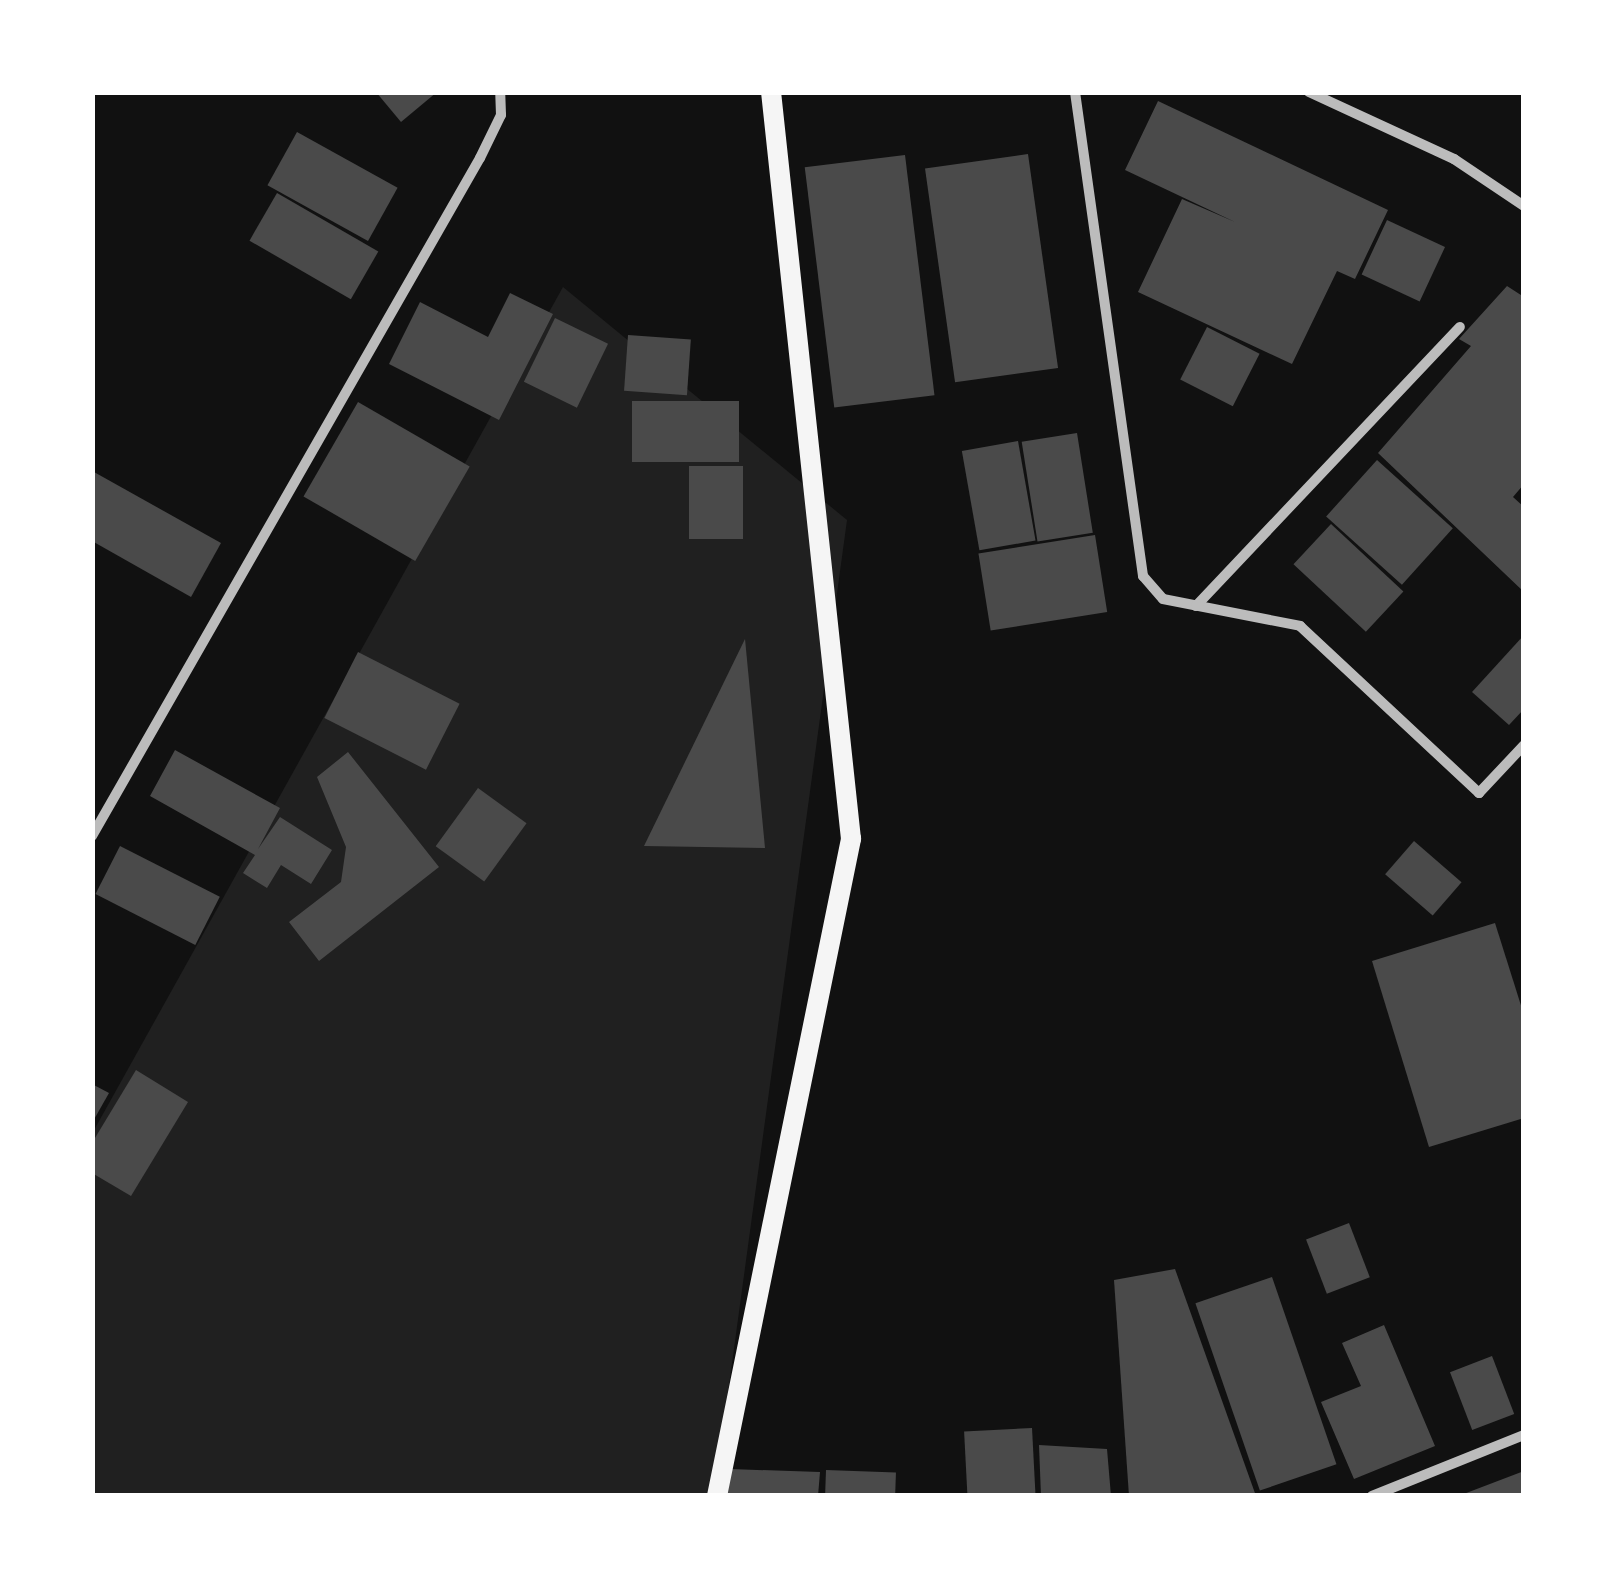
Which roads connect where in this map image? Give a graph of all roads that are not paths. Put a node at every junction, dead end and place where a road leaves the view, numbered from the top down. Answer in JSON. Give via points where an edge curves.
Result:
{"nodes":[{"id":1,"x":500,"y":92,"type":"edge"},
{"id":2,"x":771,"y":92,"type":"edge"},
{"id":3,"x":1075,"y":92,"type":"edge"},
{"id":4,"x":1309,"y":92,"type":"edge"},
{"id":5,"x":1524,"y":206,"type":"edge"},
{"id":6,"x":1460,"y":327,"type":"dead end"},
{"id":7,"x":1196,"y":606,"type":"junction"},
{"id":8,"x":1524,"y":745,"type":"edge"},
{"id":9,"x":92,"y":836,"type":"edge"},
{"id":10,"x":1524,"y":1435,"type":"edge"},
{"id":11,"x":717,"y":1496,"type":"edge"},
{"id":12,"x":1372,"y":1496,"type":"edge"}],
"edges":[{"from":1,"to":9,"type":"street","via":[[501,115],[480,158]]},
{"from":2,"to":11,"type":"main road","via":[[851,838]]},
{"from":3,"to":7,"type":"street","via":[[1142,576],[1163,599]]},
{"from":4,"to":5,"type":"street","via":[[1454,159]]},
{"from":6,"to":7,"type":"street"},
{"from":7,"to":8,"type":"street","via":[[1300,626],[1479,792]]},
{"from":10,"to":12,"type":"street"}]}
